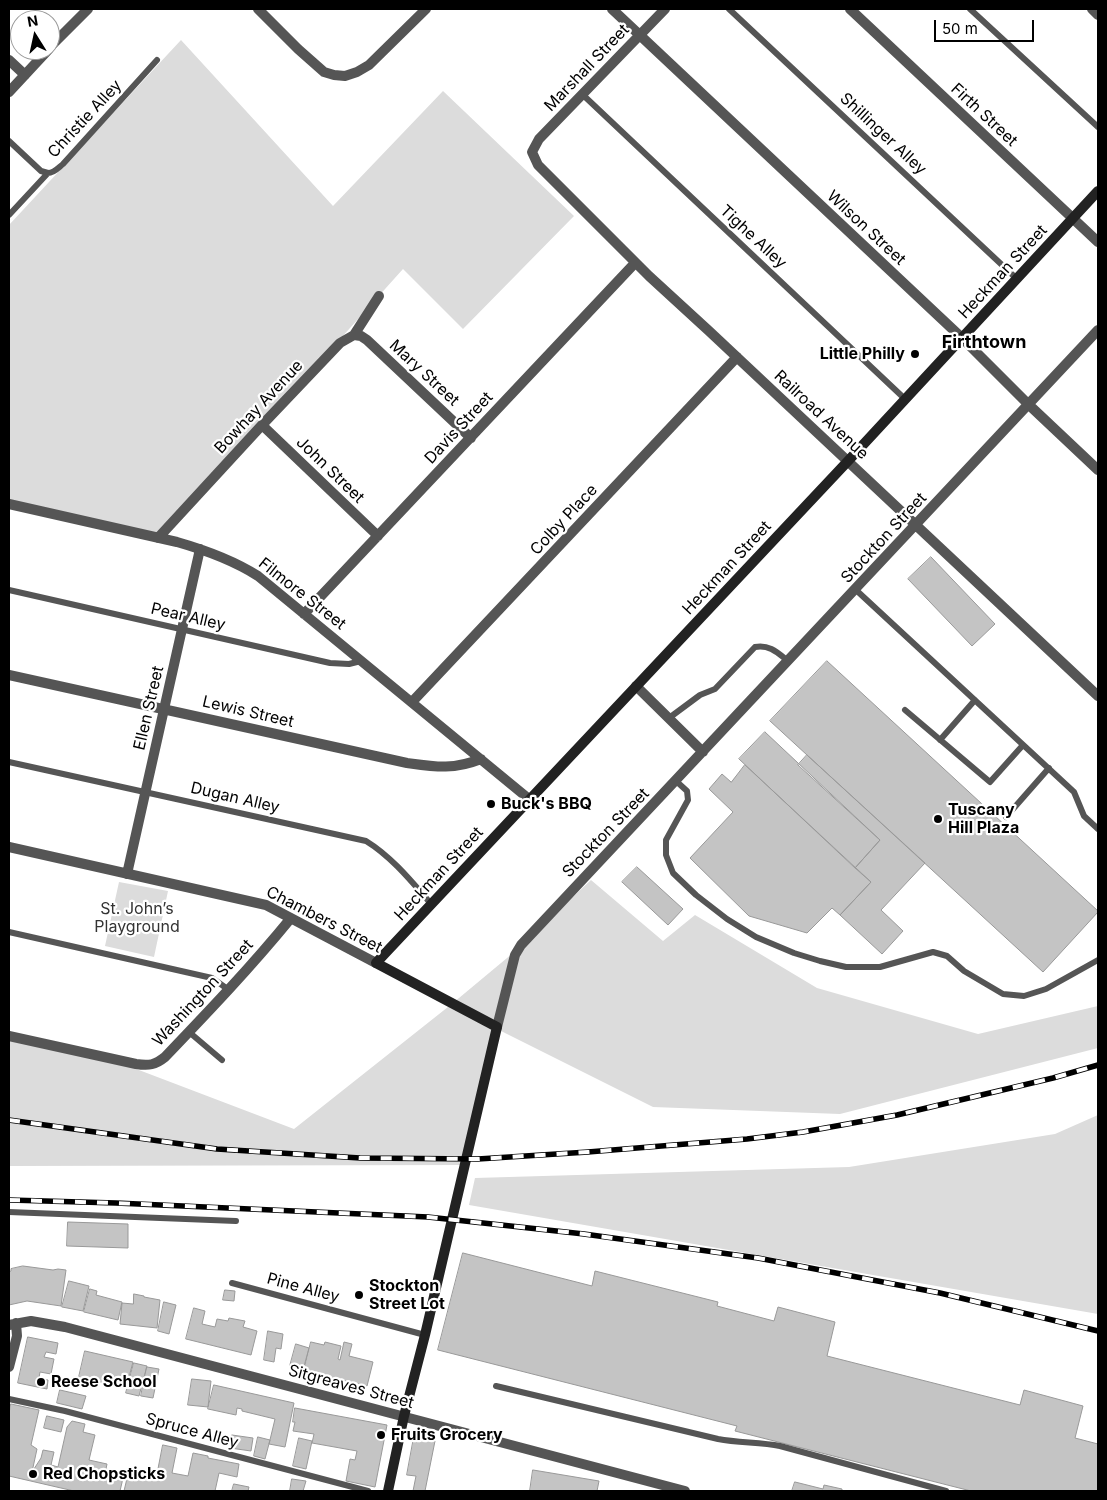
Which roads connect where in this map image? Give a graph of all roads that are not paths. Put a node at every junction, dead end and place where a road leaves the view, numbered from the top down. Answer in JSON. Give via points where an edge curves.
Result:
{"nodes":[{"id":1,"x":88,"y":9,"type":"edge"},
{"id":2,"x":258,"y":9,"type":"edge"},
{"id":3,"x":426,"y":9,"type":"edge"},
{"id":4,"x":612,"y":9,"type":"edge"},
{"id":5,"x":665,"y":9,"type":"edge"},
{"id":6,"x":730,"y":9,"type":"edge"},
{"id":7,"x":850,"y":9,"type":"edge"},
{"id":8,"x":970,"y":9,"type":"edge"},
{"id":9,"x":1092,"y":9,"type":"edge"},
{"id":10,"x":1098,"y":15,"type":"edge"},
{"id":11,"x":639,"y":35,"type":"junction"},
{"id":12,"x":60,"y":38,"type":"edge"},
{"id":13,"x":9,"y":60,"type":"edge"},
{"id":14,"x":39,"y":60,"type":"edge"},
{"id":15,"x":157,"y":60,"type":"dead end"},
{"id":16,"x":25,"y":75,"type":"junction"},
{"id":17,"x":9,"y":92,"type":"edge"},
{"id":18,"x":582,"y":94,"type":"junction"},
{"id":19,"x":1098,"y":127,"type":"edge"},
{"id":20,"x":9,"y":142,"type":"edge"},
{"id":21,"x":533,"y":150,"type":"joint"},
{"id":22,"x":48,"y":173,"type":"junction"},
{"id":23,"x":1098,"y":191,"type":"edge"},
{"id":24,"x":9,"y":215,"type":"edge"},
{"id":25,"x":1073,"y":218,"type":"junction"},
{"id":26,"x":1098,"y":242,"type":"edge"},
{"id":27,"x":635,"y":263,"type":"junction"},
{"id":28,"x":1017,"y":279,"type":"junction"},
{"id":29,"x":379,"y":296,"type":"dead end"},
{"id":30,"x":1098,"y":330,"type":"edge"},
{"id":31,"x":354,"y":335,"type":"junction"},
{"id":32,"x":962,"y":338,"type":"junction"},
{"id":33,"x":737,"y":357,"type":"junction"},
{"id":34,"x":905,"y":399,"type":"junction"},
{"id":35,"x":1028,"y":404,"type":"junction"},
{"id":36,"x":262,"y":425,"type":"junction"},
{"id":37,"x":471,"y":438,"type":"junction"},
{"id":38,"x":848,"y":461,"type":"junction"},
{"id":39,"x":1098,"y":470,"type":"edge"},
{"id":40,"x":9,"y":504,"type":"edge"},
{"id":41,"x":916,"y":526,"type":"junction"},
{"id":42,"x":378,"y":536,"type":"junction"},
{"id":43,"x":158,"y":538,"type":"junction"},
{"id":44,"x":200,"y":549,"type":"junction"},
{"id":45,"x":9,"y":590,"type":"edge"},
{"id":46,"x":856,"y":590,"type":"junction"},
{"id":47,"x":304,"y":614,"type":"junction"},
{"id":48,"x":182,"y":630,"type":"junction"},
{"id":49,"x":362,"y":660,"type":"junction"},
{"id":50,"x":788,"y":661,"type":"junction"},
{"id":51,"x":9,"y":675,"type":"edge"},
{"id":52,"x":636,"y":686,"type":"junction"},
{"id":53,"x":1098,"y":696,"type":"edge"},
{"id":54,"x":975,"y":700,"type":"junction"},
{"id":55,"x":412,"y":702,"type":"junction"},
{"id":56,"x":164,"y":709,"type":"junction"},
{"id":57,"x":905,"y":710,"type":"dead end"},
{"id":58,"x":669,"y":718,"type":"junction"},
{"id":59,"x":940,"y":740,"type":"junction"},
{"id":60,"x":1023,"y":745,"type":"junction"},
{"id":61,"x":703,"y":752,"type":"junction"},
{"id":62,"x":481,"y":759,"type":"junction"},
{"id":63,"x":9,"y":762,"type":"edge"},
{"id":64,"x":1048,"y":768,"type":"junction"},
{"id":65,"x":676,"y":781,"type":"junction"},
{"id":66,"x":144,"y":791,"type":"junction"},
{"id":67,"x":530,"y":799,"type":"junction"},
{"id":68,"x":1006,"y":817,"type":"dead end"},
{"id":69,"x":1098,"y":829,"type":"edge"},
{"id":70,"x":9,"y":846,"type":"edge"},
{"id":71,"x":127,"y":874,"type":"junction"},
{"id":72,"x":432,"y":904,"type":"junction"},
{"id":73,"x":291,"y":918,"type":"junction"},
{"id":74,"x":9,"y":932,"type":"edge"},
{"id":75,"x":1098,"y":960,"type":"edge"},
{"id":76,"x":376,"y":963,"type":"junction"},
{"id":77,"x":228,"y":990,"type":"junction"},
{"id":78,"x":497,"y":1027,"type":"junction"},
{"id":79,"x":188,"y":1032,"type":"junction"},
{"id":80,"x":9,"y":1036,"type":"edge"},
{"id":81,"x":222,"y":1060,"type":"dead end"},
{"id":82,"x":9,"y":1212,"type":"edge"},
{"id":83,"x":236,"y":1220,"type":"dead end"},
{"id":84,"x":232,"y":1283,"type":"dead end"},
{"id":85,"x":12,"y":1324,"type":"edge"},
{"id":86,"x":425,"y":1335,"type":"junction"},
{"id":87,"x":9,"y":1367,"type":"edge"},
{"id":88,"x":496,"y":1386,"type":"dead end"},
{"id":89,"x":9,"y":1399,"type":"edge"},
{"id":90,"x":404,"y":1416,"type":"junction"},
{"id":91,"x":368,"y":1491,"type":"edge"},
{"id":92,"x":388,"y":1491,"type":"edge"},
{"id":93,"x":685,"y":1491,"type":"edge"},
{"id":94,"x":946,"y":1491,"type":"edge"}],
"edges":[{"from":1,"to":12,"type":"street"},
{"from":2,"to":3,"type":"street","via":[[324,72],[345,76],[369,64]]},
{"from":4,"to":11,"type":"street","name":"Wilson Street"},
{"from":5,"to":11,"type":"street","name":"Marshall Street"},
{"from":6,"to":28,"type":"lane","name":"Shillinger Alley"},
{"from":7,"to":25,"type":"street","name":"Firth Street"},
{"from":8,"to":19,"type":"lane"},
{"from":9,"to":10,"type":"street"},
{"from":11,"to":18,"type":"street","name":"Marshall Street"},
{"from":11,"to":32,"type":"street","name":"Wilson Street"},
{"from":13,"to":16,"type":"street"},
{"from":14,"to":16,"type":"street"},
{"from":15,"to":22,"type":"lane","name":"Christie Alley","via":[[63,164]]},
{"from":16,"to":17,"type":"street"},
{"from":18,"to":21,"type":"street","name":"Marshall Street","via":[[539,139]]},
{"from":18,"to":34,"type":"lane","name":"Tighe Alley"},
{"from":20,"to":22,"type":"lane"},
{"from":21,"to":27,"type":"street","name":"Railroad Avenue","via":[[538,165]]},
{"from":22,"to":24,"type":"lane","name":"Christie Alley"},
{"from":23,"to":25,"type":"street","name":"Heckman Street"},
{"from":25,"to":26,"type":"street","name":"Firth Street"},
{"from":25,"to":28,"type":"street","name":"Heckman Street"},
{"from":27,"to":33,"type":"street","name":"Railroad Avenue"},
{"from":27,"to":37,"type":"street","name":"Davis Street"},
{"from":28,"to":32,"type":"street","name":"Heckman Street"},
{"from":29,"to":31,"type":"street","name":"Bowhay Avenue"},
{"from":30,"to":35,"type":"street","name":"Stockton Street"},
{"from":31,"to":36,"type":"street","name":"Bowhay Avenue","via":[[340,343]]},
{"from":31,"to":37,"type":"street","name":"Mary Street","via":[[367,340]]},
{"from":32,"to":34,"type":"street","name":"Heckman Street"},
{"from":32,"to":35,"type":"street","name":"Wilson Street"},
{"from":33,"to":38,"type":"street","name":"Railroad Avenue"},
{"from":33,"to":55,"type":"street","name":"Colby Place"},
{"from":34,"to":38,"type":"street","name":"Heckman Street"},
{"from":35,"to":39,"type":"street","name":"Wilson Street"},
{"from":35,"to":41,"type":"street","name":"Stockton Street"},
{"from":36,"to":42,"type":"street","name":"John Street"},
{"from":36,"to":43,"type":"street","name":"Bowhay Avenue"},
{"from":37,"to":42,"type":"street","name":"Davis Street"},
{"from":38,"to":41,"type":"street","name":"Railroad Avenue"},
{"from":38,"to":52,"type":"street","name":"Heckman Street"},
{"from":40,"to":43,"type":"street","name":"Filmore Street"},
{"from":41,"to":46,"type":"street","name":"Stockton Street"},
{"from":41,"to":53,"type":"street","name":"Railroad Avenue"},
{"from":42,"to":47,"type":"street","name":"Davis Street"},
{"from":43,"to":44,"type":"street","name":"Filmore Street"},
{"from":44,"to":47,"type":"street","name":"Filmore Street","via":[[258,576]]},
{"from":44,"to":48,"type":"street","name":"Ellen Street"},
{"from":45,"to":48,"type":"lane","name":"Pear Alley"},
{"from":46,"to":50,"type":"street","name":"Stockton Street"},
{"from":46,"to":54,"type":"lane"},
{"from":47,"to":49,"type":"street","name":"Filmore Street"},
{"from":48,"to":49,"type":"lane","name":"Pear Alley","via":[[330,663],[349,664]]},
{"from":48,"to":56,"type":"street","name":"Ellen Street"},
{"from":49,"to":55,"type":"street","name":"Filmore Street"},
{"from":50,"to":58,"type":"lane","via":[[771,648],[755,647],[715,689],[700,695]]},
{"from":50,"to":61,"type":"street","name":"Stockton Street"},
{"from":51,"to":56,"type":"street","name":"Lewis Street"},
{"from":52,"to":58,"type":"street"},
{"from":52,"to":67,"type":"street","name":"Heckman Street"},
{"from":54,"to":59,"type":"lane"},
{"from":54,"to":60,"type":"lane"},
{"from":55,"to":62,"type":"street","name":"Filmore Street"},
{"from":56,"to":62,"type":"street","name":"Lewis Street","via":[[407,763],[452,768]]},
{"from":56,"to":66,"type":"street","name":"Ellen Street"},
{"from":57,"to":59,"type":"lane"},
{"from":58,"to":61,"type":"street"},
{"from":59,"to":60,"type":"lane","via":[[990,782]]},
{"from":60,"to":64,"type":"lane"},
{"from":61,"to":65,"type":"street","name":"Stockton Street"},
{"from":62,"to":67,"type":"street","name":"Filmore Street"},
{"from":63,"to":66,"type":"lane","name":"Dugan Alley"},
{"from":64,"to":68,"type":"lane"},
{"from":64,"to":69,"type":"lane","via":[[1074,792],[1084,816]]},
{"from":65,"to":75,"type":"lane","via":[[687,791],[688,800],[666,840],[666,855],[673,874],[727,919],[756,937],[794,953],[846,967],[880,967],[933,952],[947,956],[964,971],[1003,994],[1024,996],[1046,989]]},
{"from":65,"to":78,"type":"street","name":"Stockton Street","via":[[521,945],[515,955]]},
{"from":66,"to":71,"type":"street","name":"Ellen Street"},
{"from":66,"to":72,"type":"lane","name":"Dugan Alley","via":[[366,841],[396,866]]},
{"from":67,"to":72,"type":"street","name":"Heckman Street"},
{"from":70,"to":71,"type":"street","name":"Chambers Street"},
{"from":71,"to":73,"type":"street","name":"Chambers Street","via":[[248,900]]},
{"from":72,"to":76,"type":"street","name":"Heckman Street"},
{"from":73,"to":76,"type":"street","name":"Chambers Street"},
{"from":73,"to":77,"type":"street","name":"Washington Street"},
{"from":74,"to":77,"type":"lane","via":[[212,978]]},
{"from":76,"to":78,"type":"street","name":"Chambers Street"},
{"from":77,"to":79,"type":"street","name":"Washington Street"},
{"from":78,"to":86,"type":"street","name":"Stockton Street"},
{"from":79,"to":80,"type":"street","name":"Washington Street","via":[[165,1057],[156,1064],[148,1065]]},
{"from":79,"to":81,"type":"lane"},
{"from":82,"to":83,"type":"lane"},
{"from":84,"to":86,"type":"lane","name":"Pine Alley"},
{"from":85,"to":87,"type":"street","via":[[16,1336]]},
{"from":85,"to":90,"type":"street","name":"Sitgreaves Street","via":[[31,1321],[65,1327]]},
{"from":86,"to":90,"type":"street","name":"Stockton Street"},
{"from":88,"to":94,"type":"lane","via":[[718,1439],[780,1446]]},
{"from":89,"to":91,"type":"lane","name":"Spruce Alley"},
{"from":90,"to":92,"type":"street","name":"Stockton Street"},
{"from":90,"to":93,"type":"street","name":"Sitgreaves Street"}]}
